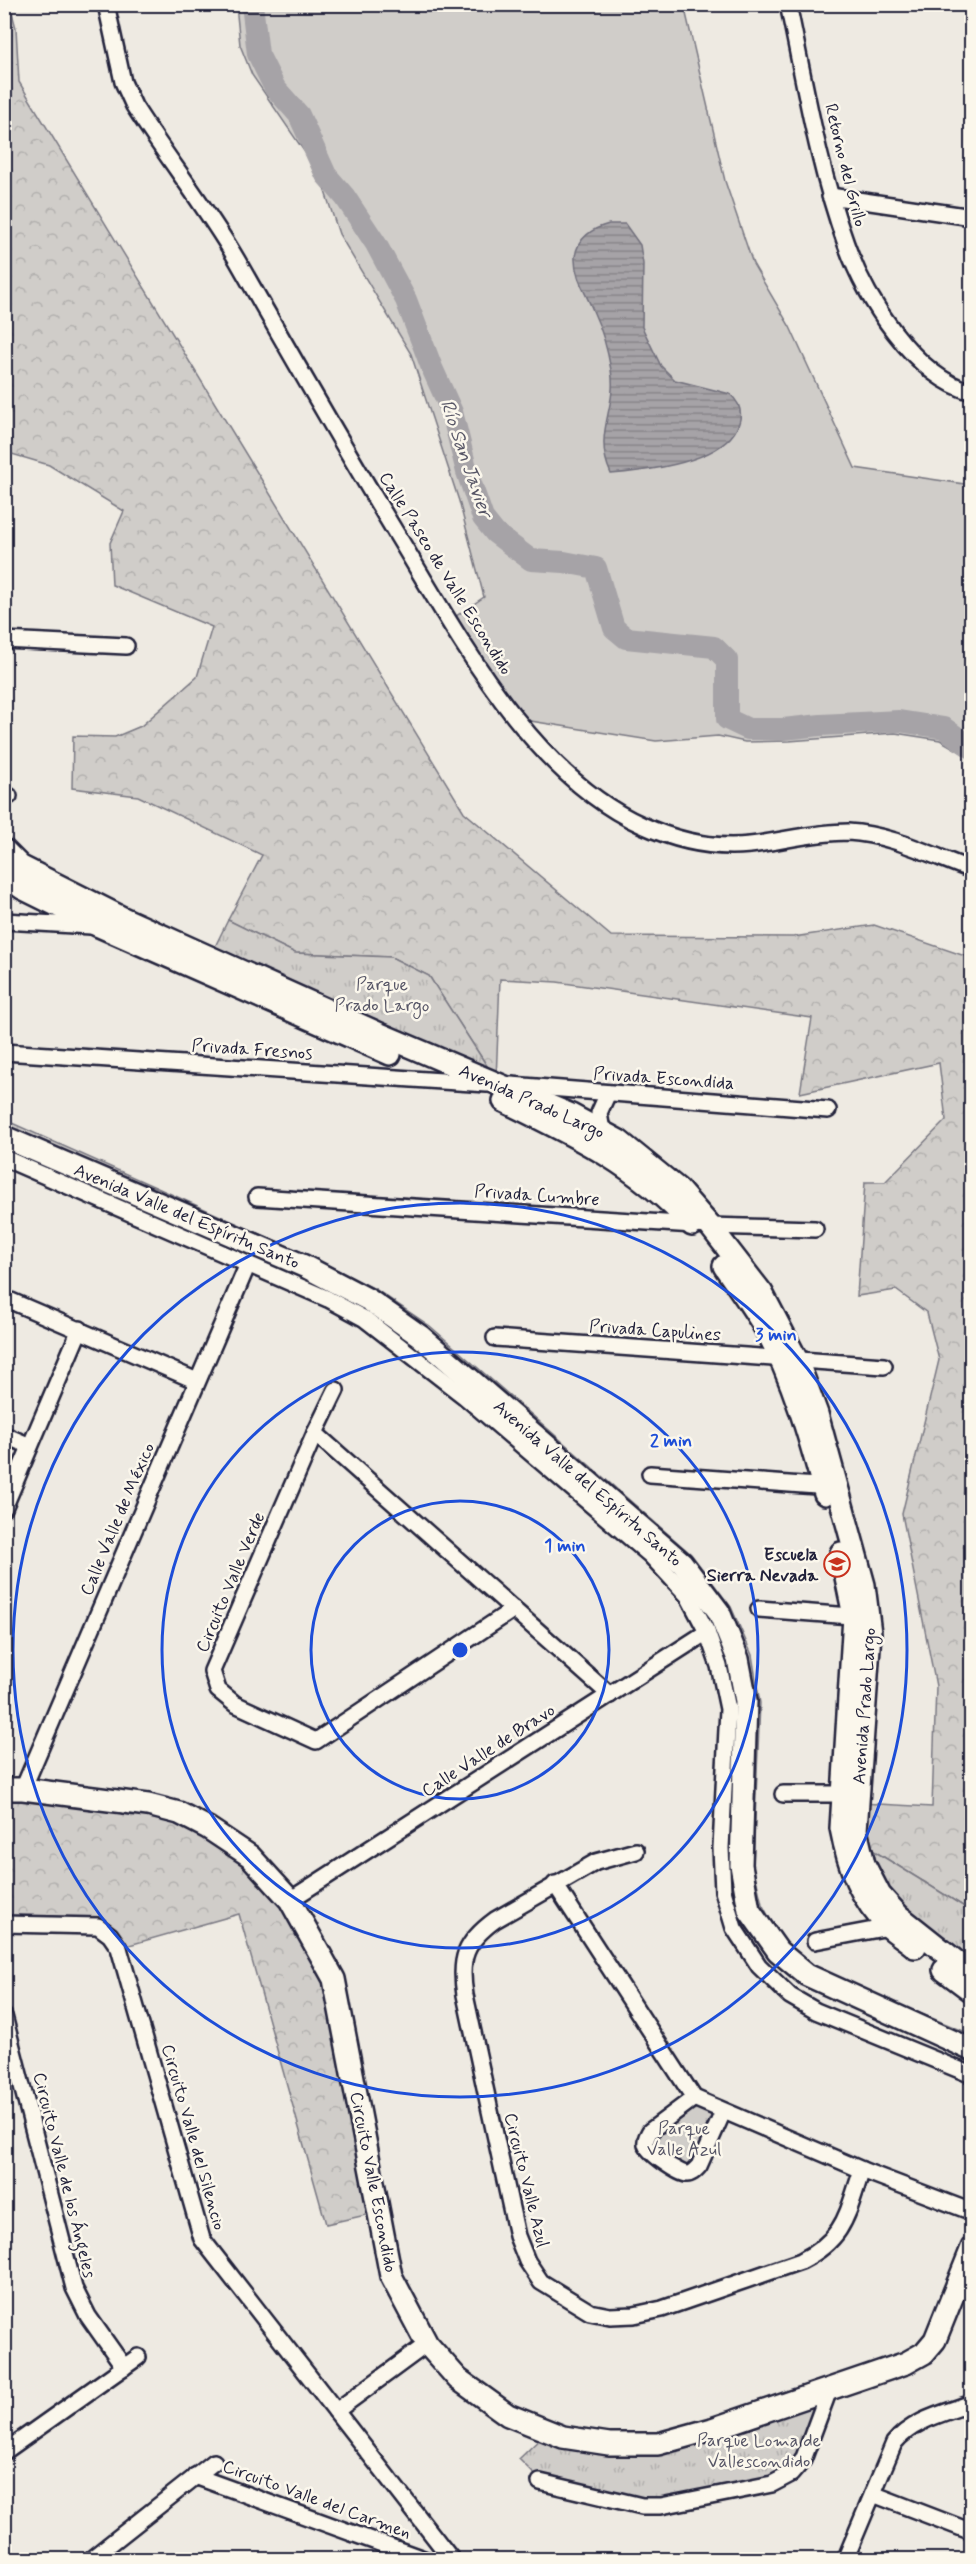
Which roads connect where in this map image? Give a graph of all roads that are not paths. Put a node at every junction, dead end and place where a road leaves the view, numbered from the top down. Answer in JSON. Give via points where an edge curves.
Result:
{"nodes":[{"id":1,"x":106,"y":4,"type":"edge"},
{"id":2,"x":788,"y":4,"type":"edge"},
{"id":3,"x":830,"y":196,"type":"junction"},
{"id":4,"x":972,"y":218,"type":"edge"},
{"id":5,"x":972,"y":392,"type":"edge"},
{"id":6,"x":4,"y":640,"type":"edge"},
{"id":7,"x":126,"y":646,"type":"dead end"},
{"id":8,"x":4,"y":850,"type":"edge"},
{"id":9,"x":972,"y":870,"type":"edge"},
{"id":10,"x":4,"y":875,"type":"edge"},
{"id":11,"x":123,"y":918,"type":"junction"},
{"id":12,"x":4,"y":921,"type":"edge"},
{"id":13,"x":99,"y":926,"type":"junction"},
{"id":14,"x":380,"y":1050,"type":"junction"},
{"id":15,"x":4,"y":1052,"type":"edge"},
{"id":16,"x":378,"y":1077,"type":"junction"},
{"id":17,"x":466,"y":1083,"type":"junction"},
{"id":18,"x":497,"y":1084,"type":"junction"},
{"id":19,"x":608,"y":1093,"type":"junction"},
{"id":20,"x":828,"y":1110,"type":"dead end"},
{"id":21,"x":602,"y":1131,"type":"junction"},
{"id":22,"x":4,"y":1137,"type":"edge"},
{"id":23,"x":4,"y":1158,"type":"edge"},
{"id":24,"x":257,"y":1197,"type":"dead end"},
{"id":25,"x":701,"y":1225,"type":"junction"},
{"id":26,"x":815,"y":1229,"type":"dead end"},
{"id":27,"x":248,"y":1264,"type":"junction"},
{"id":28,"x":4,"y":1298,"type":"edge"},
{"id":29,"x":80,"y":1329,"type":"junction"},
{"id":30,"x":495,"y":1338,"type":"dead end"},
{"id":31,"x":788,"y":1359,"type":"junction"},
{"id":32,"x":884,"y":1366,"type":"dead end"},
{"id":33,"x":197,"y":1381,"type":"junction"},
{"id":34,"x":336,"y":1390,"type":"dead end"},
{"id":35,"x":315,"y":1433,"type":"junction"},
{"id":36,"x":4,"y":1435,"type":"edge"},
{"id":37,"x":30,"y":1446,"type":"junction"},
{"id":38,"x":650,"y":1474,"type":"dead end"},
{"id":39,"x":830,"y":1487,"type":"junction"},
{"id":40,"x":4,"y":1508,"type":"edge"},
{"id":41,"x":514,"y":1609,"type":"junction"},
{"id":42,"x":759,"y":1609,"type":"dead end"},
{"id":43,"x":862,"y":1616,"type":"junction"},
{"id":44,"x":707,"y":1632,"type":"junction"},
{"id":45,"x":610,"y":1695,"type":"junction"},
{"id":46,"x":14,"y":1789,"type":"edge"},
{"id":47,"x":783,"y":1794,"type":"dead end"},
{"id":48,"x":850,"y":1794,"type":"junction"},
{"id":49,"x":636,"y":1851,"type":"dead end"},
{"id":50,"x":555,"y":1884,"type":"junction"},
{"id":51,"x":290,"y":1900,"type":"junction"},
{"id":52,"x":4,"y":1924,"type":"edge"},
{"id":53,"x":888,"y":1927,"type":"junction"},
{"id":54,"x":915,"y":1938,"type":"junction"},
{"id":55,"x":815,"y":1941,"type":"dead end"},
{"id":56,"x":972,"y":1974,"type":"edge"},
{"id":57,"x":972,"y":1991,"type":"edge"},
{"id":58,"x":4,"y":2016,"type":"edge"},
{"id":59,"x":972,"y":2050,"type":"edge"},
{"id":60,"x":972,"y":2075,"type":"edge"},
{"id":61,"x":694,"y":2098,"type":"junction"},
{"id":62,"x":723,"y":2112,"type":"junction"},
{"id":63,"x":862,"y":2170,"type":"junction"},
{"id":64,"x":972,"y":2212,"type":"edge"},
{"id":65,"x":972,"y":2248,"type":"edge"},
{"id":66,"x":427,"y":2344,"type":"junction"},
{"id":67,"x":138,"y":2357,"type":"dead end"},
{"id":68,"x":124,"y":2367,"type":"junction"},
{"id":69,"x":829,"y":2390,"type":"junction"},
{"id":70,"x":972,"y":2403,"type":"edge"},
{"id":71,"x":336,"y":2411,"type":"junction"},
{"id":72,"x":6,"y":2446,"type":"edge"},
{"id":73,"x":214,"y":2462,"type":"dead end"},
{"id":74,"x":195,"y":2476,"type":"junction"},
{"id":75,"x":540,"y":2482,"type":"dead end"},
{"id":76,"x":873,"y":2494,"type":"junction"},
{"id":77,"x":972,"y":2532,"type":"edge"},
{"id":78,"x":97,"y":2557,"type":"edge"},
{"id":79,"x":426,"y":2559,"type":"edge"},
{"id":80,"x":452,"y":2559,"type":"edge"},
{"id":81,"x":845,"y":2559,"type":"edge"}],
"edges":[{"from":1,"to":9,"type":"street","name":"Calle Paseo de Valle Escondido","via":[[123,82],[134,106],[234,256],[449,621],[492,685],[554,764],[610,808],[677,838],[712,846],[749,845],[851,832],[875,836]]},
{"from":2,"to":3,"type":"street","name":"Retorno del Grillo"},
{"from":3,"to":4,"type":"street"},
{"from":3,"to":5,"type":"street","name":"Retorno del Grillo","via":[[847,246],[896,335],[925,368],[957,388]]},
{"from":6,"to":7,"type":"street"},
{"from":8,"to":11,"type":"street","name":"Avenida Prado Largo","via":[[20,866]]},
{"from":10,"to":13,"type":"street","name":"Avenida Prado Largo"},
{"from":11,"to":13,"type":"street"},
{"from":11,"to":18,"type":"street","name":"Avenida Prado Largo"},
{"from":12,"to":13,"type":"street"},
{"from":13,"to":14,"type":"street","name":"Avenida Prado Largo"},
{"from":14,"to":16,"type":"street","via":[[383,1064]]},
{"from":14,"to":17,"type":"street","name":"Avenida Prado Largo"},
{"from":15,"to":16,"type":"street","name":"Privada Fresnos"},
{"from":16,"to":17,"type":"street","name":"Privada Fresnos"},
{"from":17,"to":18,"type":"street","name":"Privada Fresnos"},
{"from":17,"to":25,"type":"street","name":"Avenida Prado Largo","via":[[606,1153]]},
{"from":18,"to":19,"type":"street","name":"Privada Escondida"},
{"from":18,"to":21,"type":"street","name":"Avenida Prado Largo"},
{"from":19,"to":20,"type":"street","name":"Privada Escondida"},
{"from":19,"to":21,"type":"street","via":[[599,1113]]},
{"from":21,"to":25,"type":"street","name":"Avenida Prado Largo","via":[[678,1189]]},
{"from":22,"to":59,"type":"street","name":"Avenida Valle del Espíritu Santo","via":[[304,1266],[369,1300],[420,1336],[682,1563],[719,1612],[740,1669],[746,1701],[741,1865],[749,1910],[778,1951],[807,1975]]},
{"from":23,"to":27,"type":"street"},
{"from":24,"to":25,"type":"street","name":"Privada Cumbre"},
{"from":25,"to":26,"type":"street","name":"Privada Cumbre"},
{"from":25,"to":31,"type":"street","name":"Avenida Prado Largo","via":[[762,1293]]},
{"from":27,"to":33,"type":"street","name":"Calle Valle de México"},
{"from":27,"to":44,"type":"street","via":[[365,1319],[402,1346],[651,1555],[688,1596]]},
{"from":28,"to":29,"type":"street"},
{"from":29,"to":33,"type":"street"},
{"from":29,"to":37,"type":"street"},
{"from":30,"to":31,"type":"street","name":"Privada Capulines"},
{"from":31,"to":32,"type":"street","name":"Privada Capulines"},
{"from":31,"to":39,"type":"street","name":"Avenida Prado Largo","via":[[817,1414]]},
{"from":33,"to":46,"type":"street","name":"Calle Valle de México"},
{"from":34,"to":35,"type":"street","name":"Circuito Valle Verde"},
{"from":35,"to":41,"type":"street"},
{"from":35,"to":41,"type":"street","name":"Circuito Valle Verde","via":[[212,1671],[218,1690],[234,1704],[316,1741]]},
{"from":36,"to":37,"type":"street"},
{"from":37,"to":40,"type":"street"},
{"from":38,"to":39,"type":"street"},
{"from":39,"to":43,"type":"street","name":"Avenida Prado Largo","via":[[864,1585]]},
{"from":41,"to":45,"type":"street"},
{"from":42,"to":43,"type":"street"},
{"from":43,"to":48,"type":"street","name":"Avenida Prado Largo"},
{"from":44,"to":45,"type":"street","name":"Calle Valle de Bravo"},
{"from":44,"to":60,"type":"street","via":[[728,1709],[721,1848],[723,1891],[734,1928],[759,1966],[790,1996],[816,2011]]},
{"from":45,"to":51,"type":"street","name":"Calle Valle de Bravo"},
{"from":46,"to":51,"type":"street","name":"Circuito Valle Escondido","via":[[148,1805],[179,1813],[250,1856]]},
{"from":47,"to":48,"type":"street"},
{"from":48,"to":53,"type":"street","name":"Avenida Prado Largo","via":[[841,1828],[847,1859],[862,1893]]},
{"from":48,"to":54,"type":"street","name":"Avenida Prado Largo","via":[[864,1864],[880,1895]]},
{"from":49,"to":50,"type":"street","name":"Circuito Valle Azul","via":[[596,1862]]},
{"from":50,"to":61,"type":"street"},
{"from":50,"to":63,"type":"street","name":"Circuito Valle Azul","via":[[480,1931],[470,1944],[462,1976],[517,2236],[541,2282],[590,2312],[634,2315],[780,2268],[822,2250],[834,2238]]},
{"from":51,"to":66,"type":"street","name":"Circuito Valle Escondido","via":[[334,1979],[392,2276]]},
{"from":52,"to":71,"type":"street","name":"Circuito Valle del Silencio","via":[[98,1926],[114,1941],[202,2239]]},
{"from":53,"to":54,"type":"street","name":"Avenida Prado Largo"},
{"from":53,"to":55,"type":"street"},
{"from":54,"to":56,"type":"street","name":"Avenida Prado Largo"},
{"from":54,"to":57,"type":"street","name":"Avenida Prado Largo"},
{"from":58,"to":68,"type":"street","name":"Circuito Valle de los Ángeles","via":[[74,2288],[88,2316]]},
{"from":61,"to":62,"type":"street"},
{"from":61,"to":62,"type":"street","via":[[646,2138],[651,2152],[680,2172],[694,2172],[699,2166]]},
{"from":62,"to":63,"type":"street"},
{"from":63,"to":64,"type":"street"},
{"from":65,"to":69,"type":"street","name":"Circuito Valle Escondido","via":[[935,2340],[924,2354]]},
{"from":66,"to":69,"type":"street","name":"Circuito Valle Escondido","via":[[458,2379],[508,2415],[563,2437],[609,2444],[658,2444]]},
{"from":66,"to":71,"type":"street"},
{"from":67,"to":68,"type":"street"},
{"from":68,"to":72,"type":"street"},
{"from":69,"to":75,"type":"street","via":[[803,2460],[791,2474],[772,2484],[661,2506],[642,2506]]},
{"from":70,"to":76,"type":"street","via":[[903,2432],[894,2443]]},
{"from":71,"to":80,"type":"street","name":"Circuito Valle del Silencio"},
{"from":73,"to":74,"type":"street","name":"Circuito Valle del Carmen"},
{"from":74,"to":78,"type":"street","name":"Circuito Valle del Carmen"},
{"from":74,"to":79,"type":"street","name":"Circuito Valle del Carmen"},
{"from":76,"to":77,"type":"street"},
{"from":76,"to":81,"type":"street"}]}
